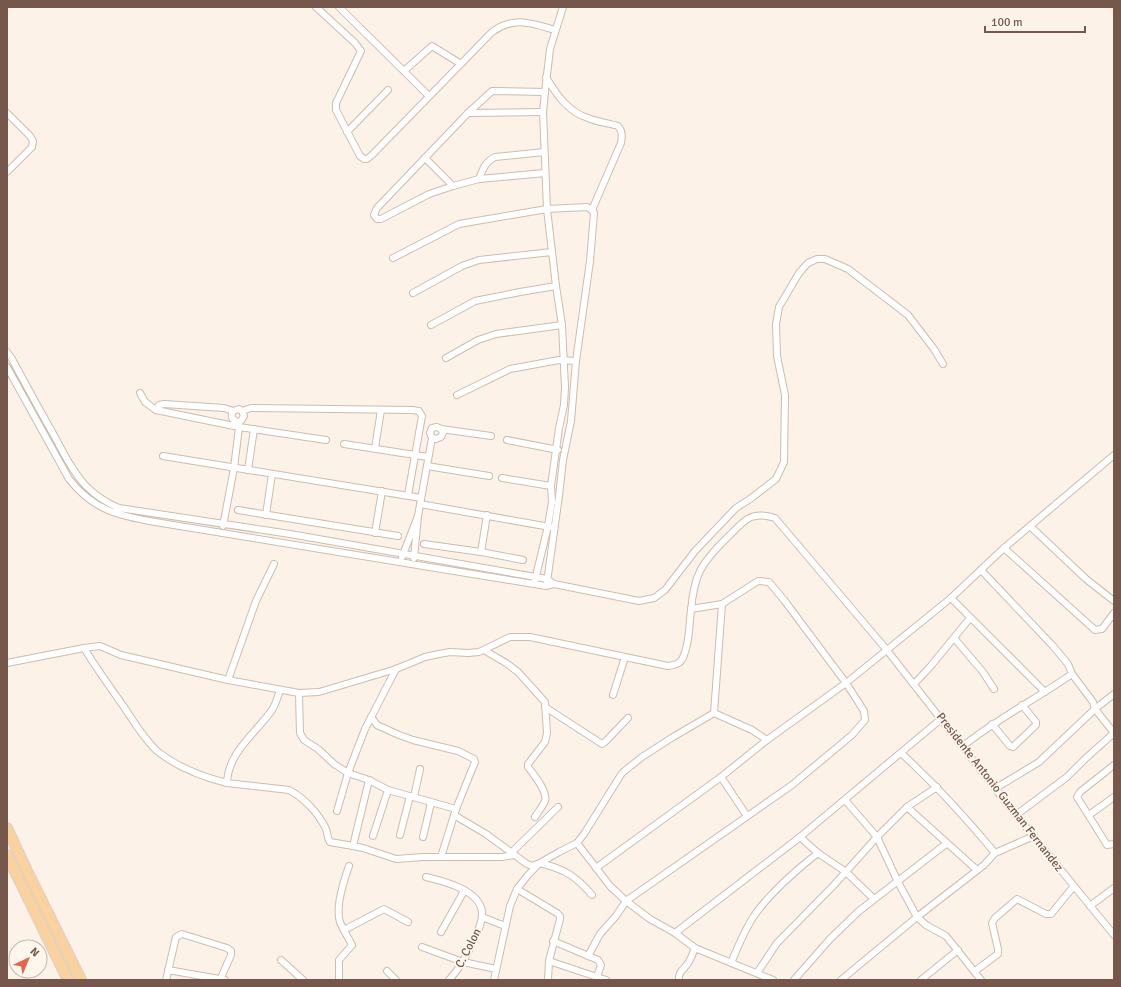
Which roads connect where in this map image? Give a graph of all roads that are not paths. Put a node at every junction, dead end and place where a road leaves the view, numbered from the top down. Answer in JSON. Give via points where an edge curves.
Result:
{"nodes":[{"id":1,"x":316,"y":7,"type":"edge"},
{"id":2,"x":339,"y":7,"type":"edge"},
{"id":3,"x":560,"y":8,"type":"edge"},
{"id":4,"x":555,"y":30,"type":"junction"},
{"id":5,"x":461,"y":64,"type":"junction"},
{"id":6,"x":404,"y":71,"type":"junction"},
{"id":7,"x":546,"y":77,"type":"junction"},
{"id":8,"x":388,"y":90,"type":"dead end"},
{"id":9,"x":545,"y":92,"type":"junction"},
{"id":10,"x":429,"y":96,"type":"junction"},
{"id":11,"x":543,"y":112,"type":"junction"},
{"id":12,"x":7,"y":113,"type":"edge"},
{"id":13,"x":468,"y":113,"type":"junction"},
{"id":14,"x":347,"y":132,"type":"junction"},
{"id":15,"x":544,"y":152,"type":"junction"},
{"id":16,"x":425,"y":158,"type":"junction"},
{"id":17,"x":7,"y":172,"type":"edge"},
{"id":18,"x":545,"y":173,"type":"junction"},
{"id":19,"x":479,"y":179,"type":"junction"},
{"id":20,"x":453,"y":186,"type":"junction"},
{"id":21,"x":547,"y":209,"type":"junction"},
{"id":22,"x":592,"y":210,"type":"junction"},
{"id":23,"x":552,"y":252,"type":"junction"},
{"id":24,"x":393,"y":258,"type":"dead end"},
{"id":25,"x":556,"y":286,"type":"junction"},
{"id":26,"x":413,"y":293,"type":"dead end"},
{"id":27,"x":431,"y":325,"type":"dead end"},
{"id":28,"x":562,"y":325,"type":"junction"},
{"id":29,"x":7,"y":352,"type":"edge"},
{"id":30,"x":446,"y":358,"type":"dead end"},
{"id":31,"x":564,"y":360,"type":"junction"},
{"id":32,"x":576,"y":361,"type":"junction"},
{"id":33,"x":943,"y":364,"type":"dead end"},
{"id":34,"x":7,"y":367,"type":"edge"},
{"id":35,"x":140,"y":393,"type":"dead end"},
{"id":36,"x":457,"y":395,"type":"dead end"},
{"id":37,"x":156,"y":410,"type":"junction"},
{"id":38,"x":381,"y":410,"type":"junction"},
{"id":39,"x":233,"y":411,"type":"junction"},
{"id":40,"x":242,"y":411,"type":"junction"},
{"id":41,"x":238,"y":424,"type":"junction"},
{"id":42,"x":254,"y":429,"type":"junction"},
{"id":43,"x":441,"y":429,"type":"junction"},
{"id":44,"x":491,"y":436,"type":"dead end"},
{"id":45,"x":432,"y":438,"type":"junction"},
{"id":46,"x":326,"y":440,"type":"dead end"},
{"id":47,"x":507,"y":440,"type":"dead end"},
{"id":48,"x":344,"y":444,"type":"dead end"},
{"id":49,"x":375,"y":448,"type":"junction"},
{"id":50,"x":556,"y":449,"type":"junction"},
{"id":51,"x":564,"y":451,"type":"junction"},
{"id":52,"x":1114,"y":454,"type":"edge"},
{"id":53,"x":416,"y":455,"type":"junction"},
{"id":54,"x":163,"y":456,"type":"dead end"},
{"id":55,"x":428,"y":457,"type":"junction"},
{"id":56,"x":427,"y":466,"type":"junction"},
{"id":57,"x":234,"y":468,"type":"junction"},
{"id":58,"x":248,"y":470,"type":"junction"},
{"id":59,"x":272,"y":474,"type":"junction"},
{"id":60,"x":488,"y":476,"type":"dead end"},
{"id":61,"x":502,"y":478,"type":"dead end"},
{"id":62,"x":551,"y":486,"type":"junction"},
{"id":63,"x":382,"y":491,"type":"junction"},
{"id":64,"x":408,"y":495,"type":"junction"},
{"id":65,"x":421,"y":501,"type":"junction"},
{"id":66,"x":238,"y":510,"type":"dead end"},
{"id":67,"x":266,"y":515,"type":"junction"},
{"id":68,"x":418,"y":516,"type":"junction"},
{"id":69,"x":487,"y":516,"type":"junction"},
{"id":70,"x":224,"y":523,"type":"junction"},
{"id":71,"x":548,"y":526,"type":"junction"},
{"id":72,"x":1030,"y":526,"type":"junction"},
{"id":73,"x":555,"y":527,"type":"junction"},
{"id":74,"x":222,"y":532,"type":"junction"},
{"id":75,"x":375,"y":533,"type":"junction"},
{"id":76,"x":398,"y":536,"type":"dead end"},
{"id":77,"x":424,"y":544,"type":"dead end"},
{"id":78,"x":1004,"y":548,"type":"junction"},
{"id":79,"x":481,"y":552,"type":"junction"},
{"id":80,"x":403,"y":553,"type":"junction"},
{"id":81,"x":414,"y":555,"type":"junction"},
{"id":82,"x":522,"y":560,"type":"dead end"},
{"id":83,"x":401,"y":562,"type":"junction"},
{"id":84,"x":413,"y":563,"type":"junction"},
{"id":85,"x":274,"y":564,"type":"dead end"},
{"id":86,"x":981,"y":570,"type":"junction"},
{"id":87,"x":535,"y":576,"type":"junction"},
{"id":88,"x":547,"y":579,"type":"junction"},
{"id":89,"x":534,"y":584,"type":"junction"},
{"id":90,"x":554,"y":584,"type":"junction"},
{"id":91,"x":546,"y":586,"type":"junction"},
{"id":92,"x":951,"y":598,"type":"junction"},
{"id":93,"x":1114,"y":601,"type":"edge"},
{"id":94,"x":722,"y":604,"type":"junction"},
{"id":95,"x":691,"y":609,"type":"junction"},
{"id":96,"x":1114,"y":613,"type":"edge"},
{"id":97,"x":970,"y":618,"type":"junction"},
{"id":98,"x":954,"y":638,"type":"junction"},
{"id":99,"x":84,"y":648,"type":"junction"},
{"id":100,"x":886,"y":649,"type":"junction"},
{"id":101,"x":484,"y":650,"type":"junction"},
{"id":102,"x":624,"y":657,"type":"junction"},
{"id":103,"x":7,"y":663,"type":"edge"},
{"id":104,"x":396,"y":669,"type":"junction"},
{"id":105,"x":1072,"y":674,"type":"junction"},
{"id":106,"x":228,"y":680,"type":"junction"},
{"id":107,"x":846,"y":683,"type":"junction"},
{"id":108,"x":914,"y":684,"type":"junction"},
{"id":109,"x":994,"y":689,"type":"dead end"},
{"id":110,"x":280,"y":690,"type":"junction"},
{"id":111,"x":1045,"y":692,"type":"junction"},
{"id":112,"x":299,"y":693,"type":"junction"},
{"id":113,"x":1114,"y":694,"type":"edge"},
{"id":114,"x":613,"y":695,"type":"dead end"},
{"id":115,"x":1022,"y":706,"type":"junction"},
{"id":116,"x":545,"y":707,"type":"junction"},
{"id":117,"x":1095,"y":709,"type":"junction"},
{"id":118,"x":714,"y":713,"type":"junction"},
{"id":119,"x":371,"y":717,"type":"junction"},
{"id":120,"x":628,"y":718,"type":"dead end"},
{"id":121,"x":941,"y":719,"type":"junction"},
{"id":122,"x":992,"y":724,"type":"junction"},
{"id":123,"x":767,"y":740,"type":"junction"},
{"id":124,"x":963,"y":746,"type":"junction"},
{"id":125,"x":901,"y":753,"type":"junction"},
{"id":126,"x":1114,"y":765,"type":"edge"},
{"id":127,"x":420,"y":769,"type":"dead end"},
{"id":128,"x":348,"y":774,"type":"junction"},
{"id":129,"x":721,"y":777,"type":"junction"},
{"id":130,"x":369,"y":780,"type":"junction"},
{"id":131,"x":227,"y":783,"type":"junction"},
{"id":132,"x":937,"y":787,"type":"junction"},
{"id":133,"x":996,"y":788,"type":"junction"},
{"id":134,"x":388,"y":790,"type":"junction"},
{"id":135,"x":412,"y":796,"type":"junction"},
{"id":136,"x":1114,"y":797,"type":"edge"},
{"id":137,"x":845,"y":800,"type":"junction"},
{"id":138,"x":432,"y":803,"type":"junction"},
{"id":139,"x":558,"y":807,"type":"dead end"},
{"id":140,"x":907,"y":807,"type":"junction"},
{"id":141,"x":337,"y":811,"type":"dead end"},
{"id":142,"x":455,"y":812,"type":"junction"},
{"id":143,"x":1016,"y":815,"type":"junction"},
{"id":144,"x":1089,"y":815,"type":"junction"},
{"id":145,"x":747,"y":816,"type":"junction"},
{"id":146,"x":535,"y":817,"type":"dead end"},
{"id":147,"x":7,"y":828,"type":"edge"},
{"id":148,"x":400,"y":835,"type":"dead end"},
{"id":149,"x":373,"y":836,"type":"dead end"},
{"id":150,"x":1034,"y":836,"type":"junction"},
{"id":151,"x":423,"y":837,"type":"dead end"},
{"id":152,"x":800,"y":837,"type":"junction"},
{"id":153,"x":877,"y":837,"type":"junction"},
{"id":154,"x":576,"y":843,"type":"junction"},
{"id":155,"x":946,"y":844,"type":"junction"},
{"id":156,"x":1114,"y":844,"type":"edge"},
{"id":157,"x":352,"y":846,"type":"junction"},
{"id":158,"x":818,"y":853,"type":"junction"},
{"id":159,"x":996,"y":853,"type":"junction"},
{"id":160,"x":514,"y":854,"type":"junction"},
{"id":161,"x":7,"y":856,"type":"edge"},
{"id":162,"x":441,"y":857,"type":"junction"},
{"id":163,"x":540,"y":863,"type":"junction"},
{"id":164,"x":349,"y":866,"type":"dead end"},
{"id":165,"x":596,"y":868,"type":"junction"},
{"id":166,"x":977,"y":870,"type":"junction"},
{"id":167,"x":846,"y":872,"type":"junction"},
{"id":168,"x":426,"y":877,"type":"dead end"},
{"id":169,"x":898,"y":882,"type":"junction"},
{"id":170,"x":1074,"y":886,"type":"junction"},
{"id":171,"x":1114,"y":888,"type":"edge"},
{"id":172,"x":517,"y":889,"type":"junction"},
{"id":173,"x":464,"y":891,"type":"junction"},
{"id":174,"x":592,"y":895,"type":"dead end"},
{"id":175,"x":874,"y":899,"type":"junction"},
{"id":176,"x":626,"y":901,"type":"junction"},
{"id":177,"x":1090,"y":906,"type":"junction"},
{"id":178,"x":482,"y":917,"type":"junction"},
{"id":179,"x":917,"y":917,"type":"junction"},
{"id":180,"x":408,"y":922,"type":"dead end"},
{"id":181,"x":505,"y":926,"type":"junction"},
{"id":182,"x":344,"y":930,"type":"junction"},
{"id":183,"x":442,"y":932,"type":"dead end"},
{"id":184,"x":675,"y":933,"type":"junction"},
{"id":185,"x":1114,"y":935,"type":"edge"},
{"id":186,"x":553,"y":941,"type":"junction"},
{"id":187,"x":422,"y":947,"type":"dead end"},
{"id":188,"x":696,"y":948,"type":"junction"},
{"id":189,"x":958,"y":950,"type":"junction"},
{"id":190,"x":588,"y":956,"type":"junction"},
{"id":191,"x":281,"y":960,"type":"dead end"},
{"id":192,"x":549,"y":961,"type":"junction"},
{"id":193,"x":463,"y":962,"type":"junction"},
{"id":194,"x":731,"y":963,"type":"junction"},
{"id":195,"x":496,"y":969,"type":"junction"},
{"id":196,"x":168,"y":970,"type":"junction"},
{"id":197,"x":387,"y":971,"type":"dead end"},
{"id":198,"x":975,"y":971,"type":"junction"},
{"id":199,"x":757,"y":973,"type":"junction"},
{"id":200,"x":597,"y":977,"type":"junction"},
{"id":201,"x":927,"y":978,"type":"edge"},
{"id":202,"x":222,"y":979,"type":"edge"},
{"id":203,"x":68,"y":980,"type":"edge"},
{"id":204,"x":82,"y":980,"type":"edge"},
{"id":205,"x":166,"y":980,"type":"edge"},
{"id":206,"x":303,"y":980,"type":"edge"},
{"id":207,"x":339,"y":980,"type":"edge"},
{"id":208,"x":396,"y":980,"type":"edge"},
{"id":209,"x":449,"y":980,"type":"edge"},
{"id":210,"x":494,"y":980,"type":"edge"},
{"id":211,"x":548,"y":980,"type":"edge"},
{"id":212,"x":606,"y":980,"type":"edge"},
{"id":213,"x":679,"y":980,"type":"edge"},
{"id":214,"x":773,"y":980,"type":"edge"},
{"id":215,"x":794,"y":980,"type":"edge"},
{"id":216,"x":841,"y":980,"type":"edge"},
{"id":217,"x":920,"y":980,"type":"edge"},
{"id":218,"x":981,"y":980,"type":"edge"}],
"edges":[{"from":1,"to":14,"type":"street","via":[[361,51],[336,103],[336,110]]},
{"from":2,"to":6,"type":"street"},
{"from":3,"to":4,"type":"street"},
{"from":4,"to":5,"type":"street","via":[[523,21],[506,23],[492,32]]},
{"from":4,"to":7,"type":"street"},
{"from":5,"to":6,"type":"street","via":[[432,46]]},
{"from":5,"to":10,"type":"street"},
{"from":6,"to":10,"type":"street"},
{"from":7,"to":9,"type":"street"},
{"from":7,"to":22,"type":"street","via":[[556,94],[569,107],[588,119],[618,126],[621,132],[621,144]]},
{"from":8,"to":14,"type":"street"},
{"from":9,"to":11,"type":"street"},
{"from":9,"to":13,"type":"street","via":[[492,91]]},
{"from":10,"to":14,"type":"street","via":[[367,159],[360,156]]},
{"from":11,"to":13,"type":"street"},
{"from":11,"to":15,"type":"street"},
{"from":12,"to":17,"type":"street","via":[[33,141],[32,146]]},
{"from":13,"to":16,"type":"street"},
{"from":15,"to":18,"type":"street"},
{"from":15,"to":19,"type":"street","via":[[496,157],[485,165]]},
{"from":16,"to":20,"type":"street"},
{"from":16,"to":20,"type":"street","via":[[377,208],[375,218],[381,219],[429,194]]},
{"from":18,"to":19,"type":"street"},
{"from":18,"to":21,"type":"street"},
{"from":19,"to":20,"type":"street"},
{"from":21,"to":22,"type":"street","via":[[587,207]]},
{"from":21,"to":23,"type":"street"},
{"from":21,"to":24,"type":"street","via":[[459,224]]},
{"from":22,"to":32,"type":"street","via":[[593,232]]},
{"from":23,"to":25,"type":"street"},
{"from":23,"to":26,"type":"street","via":[[479,260],[462,266]]},
{"from":25,"to":27,"type":"street","via":[[476,301]]},
{"from":25,"to":28,"type":"street"},
{"from":28,"to":30,"type":"street","via":[[496,334],[478,340]]},
{"from":28,"to":31,"type":"street"},
{"from":29,"to":70,"type":"street","via":[[66,457],[85,486],[96,496],[119,508]]},
{"from":31,"to":32,"type":"street"},
{"from":31,"to":36,"type":"street","via":[[510,369]]},
{"from":31,"to":50,"type":"street","via":[[564,405]]},
{"from":32,"to":51,"type":"street","via":[[571,421]]},
{"from":33,"to":90,"type":"street","via":[[908,315],[848,269],[825,259],[808,263],[799,273],[780,307],[776,324],[777,356],[785,395],[784,462],[776,479],[736,508],[695,551],[665,590],[654,598],[639,601]]},
{"from":34,"to":74,"type":"street","via":[[69,479],[93,502],[107,511],[124,516]]},
{"from":35,"to":37,"type":"street","via":[[145,402]]},
{"from":37,"to":39,"type":"street","via":[[159,405],[164,404],[224,408]]},
{"from":37,"to":41,"type":"street"},
{"from":38,"to":40,"type":"street","via":[[251,408]]},
{"from":38,"to":49,"type":"street"},
{"from":38,"to":53,"type":"street","via":[[412,410],[421,413]]},
{"from":39,"to":40,"type":"street"},
{"from":39,"to":41,"type":"street","via":[[232,418]]},
{"from":40,"to":41,"type":"street","via":[[244,416]]},
{"from":41,"to":42,"type":"street"},
{"from":41,"to":57,"type":"street"},
{"from":42,"to":46,"type":"street"},
{"from":42,"to":58,"type":"street"},
{"from":43,"to":44,"type":"street"},
{"from":43,"to":45,"type":"street","via":[[443,433],[440,438]]},
{"from":43,"to":45,"type":"street","via":[[432,428]]},
{"from":45,"to":55,"type":"street"},
{"from":47,"to":50,"type":"street"},
{"from":48,"to":49,"type":"street"},
{"from":49,"to":53,"type":"street"},
{"from":50,"to":51,"type":"street"},
{"from":50,"to":62,"type":"street"},
{"from":51,"to":73,"type":"street"},
{"from":52,"to":72,"type":"street"},
{"from":53,"to":55,"type":"street"},
{"from":53,"to":64,"type":"street"},
{"from":54,"to":57,"type":"street"},
{"from":55,"to":56,"type":"street"},
{"from":56,"to":60,"type":"street"},
{"from":56,"to":65,"type":"street"},
{"from":57,"to":58,"type":"street"},
{"from":57,"to":70,"type":"street"},
{"from":58,"to":59,"type":"street"},
{"from":59,"to":63,"type":"street"},
{"from":59,"to":67,"type":"street"},
{"from":61,"to":62,"type":"street"},
{"from":62,"to":71,"type":"street","via":[[552,502]]},
{"from":63,"to":64,"type":"street"},
{"from":63,"to":75,"type":"street"},
{"from":64,"to":65,"type":"street"},
{"from":65,"to":68,"type":"street"},
{"from":65,"to":69,"type":"street"},
{"from":66,"to":67,"type":"street"},
{"from":67,"to":75,"type":"street"},
{"from":68,"to":80,"type":"street"},
{"from":68,"to":81,"type":"street"},
{"from":69,"to":71,"type":"street"},
{"from":69,"to":79,"type":"street"},
{"from":70,"to":74,"type":"street"},
{"from":70,"to":80,"type":"street"},
{"from":71,"to":73,"type":"street"},
{"from":71,"to":87,"type":"street"},
{"from":72,"to":78,"type":"street"},
{"from":72,"to":93,"type":"street","via":[[1086,579]]},
{"from":73,"to":88,"type":"street"},
{"from":74,"to":83,"type":"street"},
{"from":75,"to":76,"type":"street"},
{"from":77,"to":79,"type":"street"},
{"from":78,"to":86,"type":"street"},
{"from":78,"to":96,"type":"street","via":[[1095,630],[1102,629]]},
{"from":79,"to":82,"type":"street"},
{"from":80,"to":81,"type":"street"},
{"from":80,"to":83,"type":"street"},
{"from":81,"to":84,"type":"street"},
{"from":81,"to":87,"type":"street"},
{"from":83,"to":84,"type":"street"},
{"from":84,"to":89,"type":"street"},
{"from":85,"to":106,"type":"street","via":[[256,601]]},
{"from":86,"to":92,"type":"street"},
{"from":86,"to":105,"type":"street","via":[[1053,646],[1068,664]]},
{"from":87,"to":88,"type":"street"},
{"from":87,"to":89,"type":"street"},
{"from":88,"to":90,"type":"street"},
{"from":88,"to":91,"type":"street"},
{"from":89,"to":91,"type":"street"},
{"from":90,"to":91,"type":"street"},
{"from":92,"to":97,"type":"street"},
{"from":92,"to":100,"type":"street"},
{"from":94,"to":95,"type":"street"},
{"from":94,"to":107,"type":"street","via":[[758,581],[769,582]]},
{"from":94,"to":118,"type":"street"},
{"from":95,"to":100,"type":"street","name":"Presidente Antonio Guzman Fernandez","via":[[700,571],[716,549],[744,520],[756,514],[765,515],[775,518]]},
{"from":95,"to":102,"type":"street","name":"Presidente Antonio Guzman Fernandez","via":[[689,636],[681,662],[668,666]]},
{"from":97,"to":98,"type":"street"},
{"from":97,"to":111,"type":"street"},
{"from":98,"to":108,"type":"street"},
{"from":98,"to":109,"type":"street"},
{"from":99,"to":103,"type":"street"},
{"from":99,"to":106,"type":"street","via":[[100,646],[121,655]]},
{"from":99,"to":131,"type":"street","via":[[99,673],[158,752],[207,778]]},
{"from":100,"to":107,"type":"street"},
{"from":100,"to":108,"type":"street","name":"Presidente Antonio Guzman Fernandez"},
{"from":101,"to":102,"type":"street","via":[[510,637],[518,636]]},
{"from":101,"to":104,"type":"street","via":[[468,653],[450,652],[425,657]]},
{"from":101,"to":116,"type":"street","via":[[518,672],[545,702]]},
{"from":102,"to":114,"type":"street"},
{"from":104,"to":112,"type":"street","via":[[319,692]]},
{"from":104,"to":119,"type":"street"},
{"from":105,"to":111,"type":"street"},
{"from":105,"to":117,"type":"street","via":[[1093,702]]},
{"from":106,"to":110,"type":"street"},
{"from":107,"to":123,"type":"street"},
{"from":107,"to":145,"type":"street","via":[[864,711],[865,720],[852,735],[804,776]]},
{"from":108,"to":121,"type":"street","name":"Presidente Antonio Guzman Fernandez"},
{"from":110,"to":112,"type":"street"},
{"from":110,"to":131,"type":"street","via":[[272,710],[240,747]]},
{"from":111,"to":115,"type":"street"},
{"from":112,"to":128,"type":"street","via":[[302,738]]},
{"from":113,"to":117,"type":"street"},
{"from":115,"to":122,"type":"street"},
{"from":115,"to":122,"type":"street","via":[[1036,725],[1013,747]]},
{"from":116,"to":120,"type":"street","via":[[602,744]]},
{"from":116,"to":146,"type":"street","via":[[545,742],[528,764],[545,794],[545,800]]},
{"from":117,"to":133,"type":"street","via":[[1039,762]]},
{"from":117,"to":143,"type":"street","via":[[1114,733],[1067,778]]},
{"from":118,"to":123,"type":"street","via":[[752,730]]},
{"from":118,"to":154,"type":"street","via":[[642,757],[622,773]]},
{"from":119,"to":128,"type":"street"},
{"from":119,"to":142,"type":"street","via":[[377,725],[399,735],[458,751],[474,759],[476,762]]},
{"from":121,"to":124,"type":"street","name":"Presidente Antonio Guzman Fernandez"},
{"from":121,"to":125,"type":"street"},
{"from":122,"to":124,"type":"street"},
{"from":123,"to":129,"type":"street"},
{"from":124,"to":133,"type":"street","name":"Presidente Antonio Guzman Fernandez"},
{"from":125,"to":132,"type":"street"},
{"from":125,"to":137,"type":"street"},
{"from":126,"to":144,"type":"street","via":[[1077,797]]},
{"from":127,"to":135,"type":"street"},
{"from":128,"to":130,"type":"street"},
{"from":128,"to":141,"type":"street"},
{"from":129,"to":145,"type":"street"},
{"from":129,"to":165,"type":"street"},
{"from":130,"to":134,"type":"street"},
{"from":130,"to":157,"type":"street"},
{"from":131,"to":157,"type":"street","via":[[296,793],[325,826],[330,842]]},
{"from":132,"to":140,"type":"street"},
{"from":132,"to":159,"type":"street"},
{"from":133,"to":143,"type":"street","name":"Presidente Antonio Guzman Fernandez"},
{"from":134,"to":135,"type":"street"},
{"from":134,"to":149,"type":"street"},
{"from":135,"to":138,"type":"street"},
{"from":135,"to":148,"type":"street"},
{"from":136,"to":144,"type":"street"},
{"from":137,"to":152,"type":"street"},
{"from":137,"to":153,"type":"street"},
{"from":138,"to":142,"type":"street"},
{"from":138,"to":151,"type":"street"},
{"from":139,"to":160,"type":"street"},
{"from":140,"to":153,"type":"street"},
{"from":140,"to":155,"type":"street"},
{"from":142,"to":160,"type":"street"},
{"from":142,"to":162,"type":"street"},
{"from":143,"to":150,"type":"street","name":"Presidente Antonio Guzman Fernandez"},
{"from":144,"to":156,"type":"street","via":[[1107,845]]},
{"from":145,"to":176,"type":"street"},
{"from":147,"to":204,"type":"main road"},
{"from":150,"to":159,"type":"street"},
{"from":150,"to":170,"type":"street","name":"Presidente Antonio Guzman Fernandez"},
{"from":152,"to":158,"type":"street"},
{"from":152,"to":184,"type":"street"},
{"from":153,"to":167,"type":"street"},
{"from":153,"to":169,"type":"street"},
{"from":154,"to":163,"type":"street"},
{"from":154,"to":165,"type":"street"},
{"from":155,"to":166,"type":"street"},
{"from":155,"to":169,"type":"street"},
{"from":157,"to":162,"type":"street","via":[[396,859]]},
{"from":158,"to":167,"type":"street"},
{"from":158,"to":194,"type":"street","via":[[789,877],[755,915]]},
{"from":159,"to":166,"type":"street"},
{"from":160,"to":162,"type":"street","via":[[502,857]]},
{"from":160,"to":163,"type":"street","via":[[526,864],[532,866]]},
{"from":161,"to":203,"type":"main road"},
{"from":163,"to":172,"type":"street"},
{"from":163,"to":174,"type":"street","via":[[556,867],[576,878]]},
{"from":164,"to":182,"type":"street","via":[[341,890],[339,915]]},
{"from":165,"to":176,"type":"street"},
{"from":166,"to":179,"type":"street"},
{"from":167,"to":175,"type":"street"},
{"from":167,"to":199,"type":"street","via":[[776,943]]},
{"from":168,"to":173,"type":"street","name":"C. Colon","via":[[448,882]]},
{"from":169,"to":175,"type":"street"},
{"from":169,"to":179,"type":"street"},
{"from":170,"to":177,"type":"street","name":"Presidente Antonio Guzman Fernandez"},
{"from":170,"to":198,"type":"street","via":[[1051,914],[1046,914],[1017,899],[992,923],[998,954]]},
{"from":171,"to":177,"type":"street"},
{"from":172,"to":181,"type":"street"},
{"from":172,"to":186,"type":"street","via":[[560,916]]},
{"from":173,"to":178,"type":"street","name":"C. Colon","via":[[477,900]]},
{"from":173,"to":183,"type":"street"},
{"from":175,"to":215,"type":"street","via":[[830,939]]},
{"from":176,"to":184,"type":"street"},
{"from":176,"to":190,"type":"street","via":[[600,934]]},
{"from":177,"to":185,"type":"street","name":"Presidente Antonio Guzman Fernandez"},
{"from":178,"to":181,"type":"street"},
{"from":178,"to":193,"type":"street","name":"C. Colon"},
{"from":179,"to":189,"type":"street","via":[[946,936]]},
{"from":179,"to":216,"type":"street"},
{"from":180,"to":182,"type":"street","via":[[385,909]]},
{"from":181,"to":195,"type":"street"},
{"from":182,"to":207,"type":"street","via":[[352,945],[339,960]]},
{"from":184,"to":188,"type":"street"},
{"from":186,"to":190,"type":"street"},
{"from":186,"to":192,"type":"street"},
{"from":187,"to":193,"type":"street"},
{"from":188,"to":194,"type":"street"},
{"from":188,"to":213,"type":"street","via":[[678,975]]},
{"from":189,"to":198,"type":"street"},
{"from":189,"to":201,"type":"street"},
{"from":190,"to":200,"type":"street","via":[[598,960],[601,965]]},
{"from":191,"to":206,"type":"street"},
{"from":192,"to":200,"type":"street"},
{"from":192,"to":211,"type":"street"},
{"from":193,"to":195,"type":"street"},
{"from":193,"to":209,"type":"street","name":"C. Colon"},
{"from":194,"to":199,"type":"street"},
{"from":195,"to":210,"type":"street"},
{"from":196,"to":202,"type":"street"},
{"from":196,"to":202,"type":"street","via":[[176,937],[181,934],[230,950],[232,955]]},
{"from":196,"to":205,"type":"street"},
{"from":197,"to":208,"type":"street"},
{"from":198,"to":218,"type":"street"},
{"from":199,"to":214,"type":"street"},
{"from":200,"to":212,"type":"street"},
{"from":201,"to":217,"type":"street"}]}
